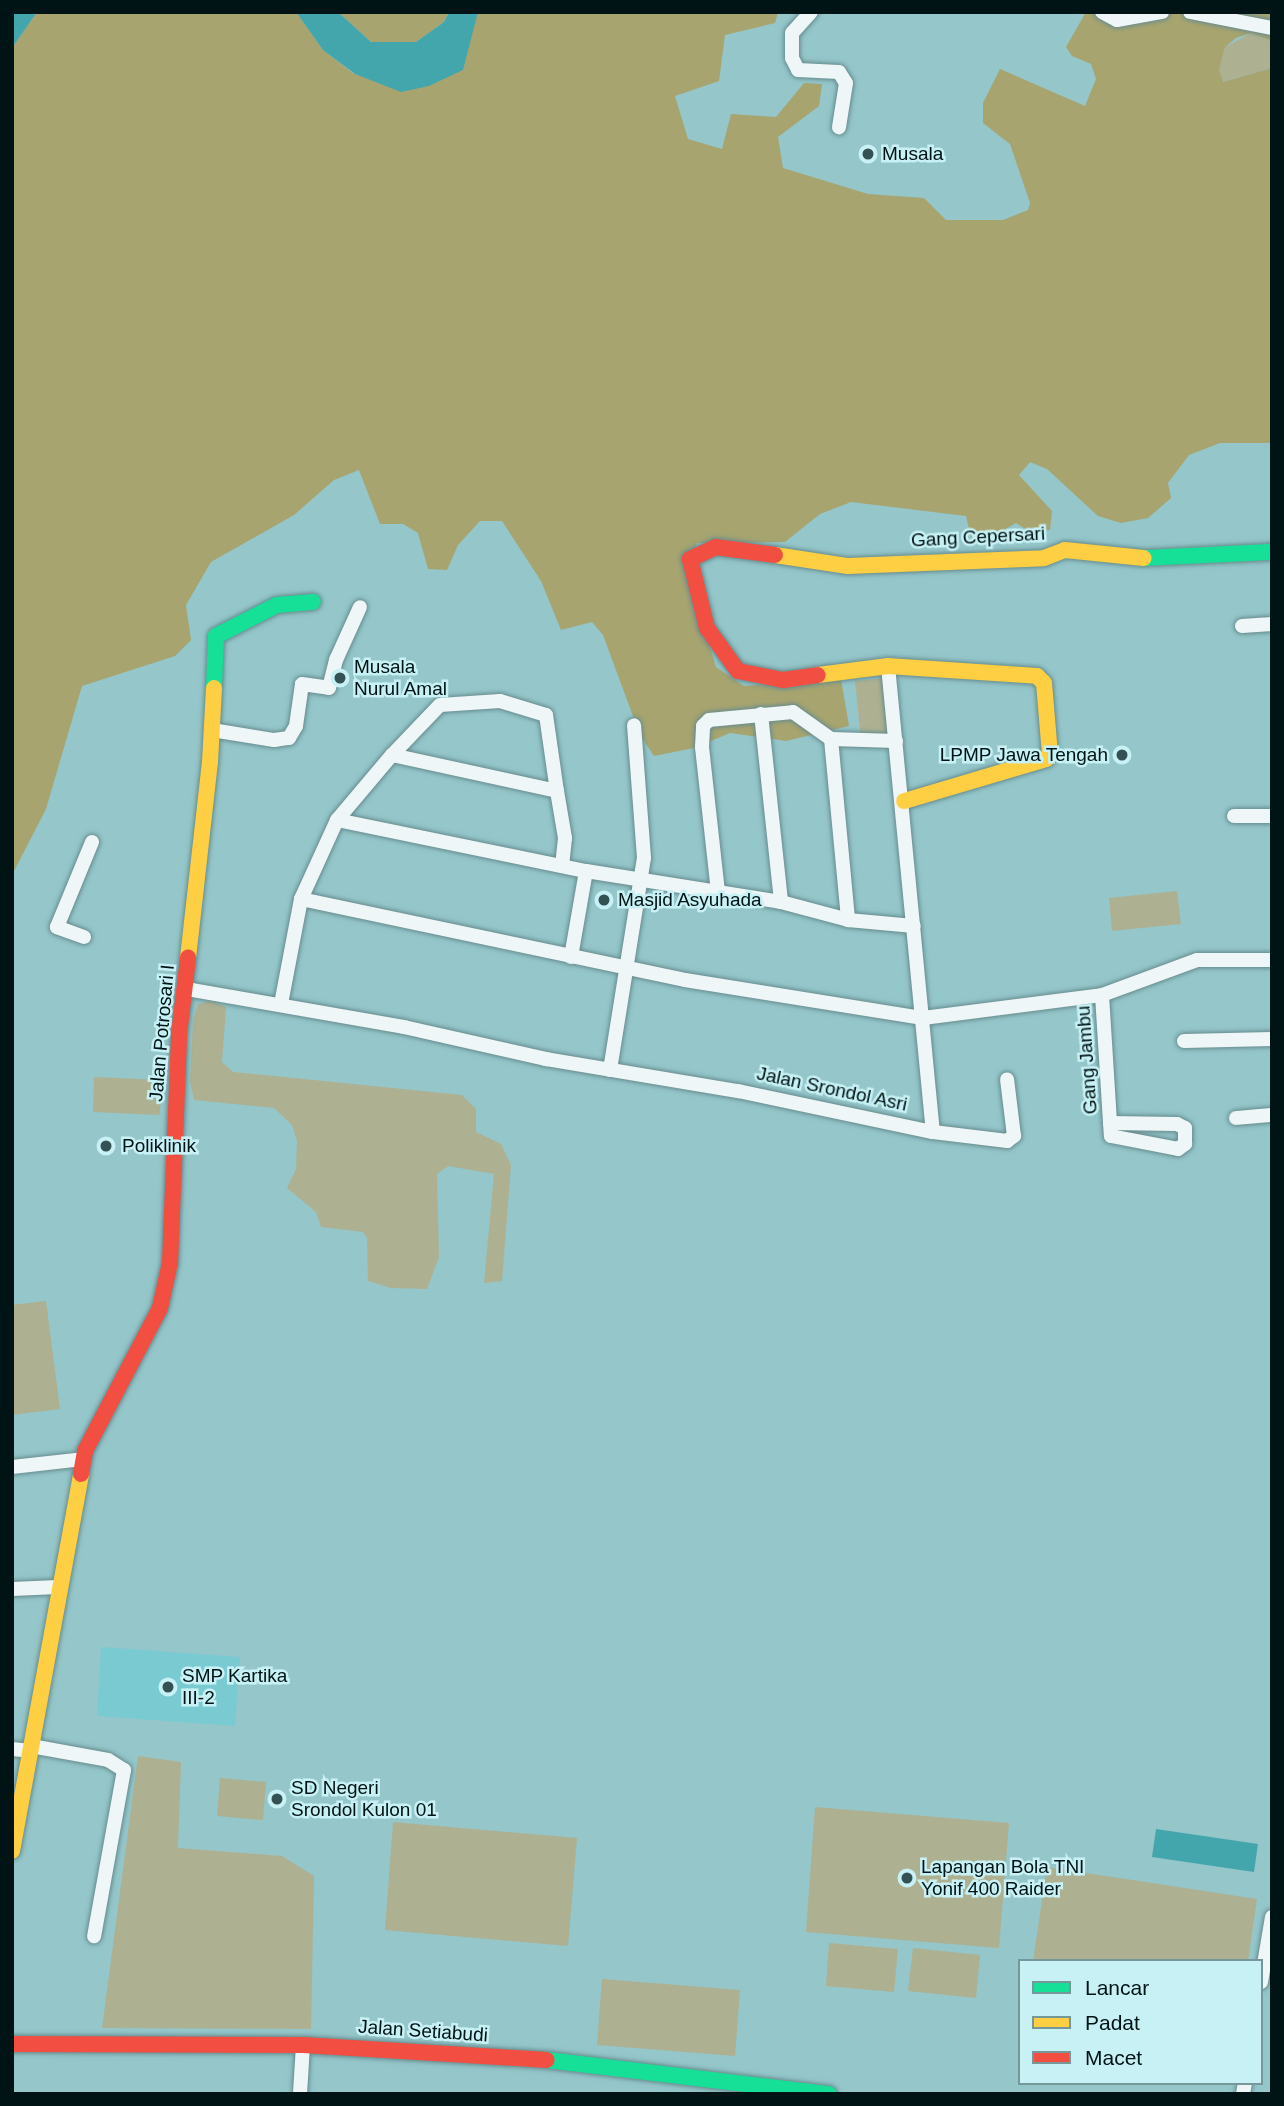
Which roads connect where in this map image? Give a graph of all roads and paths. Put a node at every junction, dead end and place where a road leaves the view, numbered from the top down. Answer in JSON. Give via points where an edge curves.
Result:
{"nodes":[{"id":1,"x":811,"y":12,"type":"edge"},
{"id":2,"x":1102,"y":12,"type":"edge"},
{"id":3,"x":1163,"y":12,"type":"edge"},
{"id":4,"x":1190,"y":12,"type":"edge"},
{"id":5,"x":1272,"y":28,"type":"edge"},
{"id":6,"x":839,"y":127,"type":"dead end"},
{"id":7,"x":1272,"y":552,"type":"edge"},
{"id":8,"x":313,"y":602,"type":"dead end"},
{"id":9,"x":360,"y":607,"type":"dead end"},
{"id":10,"x":1272,"y":624,"type":"edge"},
{"id":11,"x":1242,"y":626,"type":"dead end"},
{"id":12,"x":888,"y":666,"type":"junction"},
{"id":13,"x":761,"y":714,"type":"junction"},
{"id":14,"x":634,"y":725,"type":"dead end"},
{"id":15,"x":212,"y":730,"type":"junction"},
{"id":16,"x":831,"y":739,"type":"junction"},
{"id":17,"x":896,"y":741,"type":"junction"},
{"id":18,"x":392,"y":755,"type":"junction"},
{"id":19,"x":557,"y":791,"type":"junction"},
{"id":20,"x":904,"y":801,"type":"junction"},
{"id":21,"x":1234,"y":816,"type":"dead end"},
{"id":22,"x":1272,"y":816,"type":"edge"},
{"id":23,"x":337,"y":820,"type":"junction"},
{"id":24,"x":92,"y":842,"type":"dead end"},
{"id":25,"x":562,"y":866,"type":"junction"},
{"id":26,"x":586,"y":871,"type":"junction"},
{"id":27,"x":642,"y":881,"type":"junction"},
{"id":28,"x":718,"y":892,"type":"junction"},
{"id":29,"x":301,"y":899,"type":"junction"},
{"id":30,"x":780,"y":902,"type":"junction"},
{"id":31,"x":848,"y":920,"type":"junction"},
{"id":32,"x":914,"y":926,"type":"junction"},
{"id":33,"x":84,"y":937,"type":"dead end"},
{"id":34,"x":571,"y":957,"type":"junction"},
{"id":35,"x":1272,"y":960,"type":"edge"},
{"id":36,"x":628,"y":968,"type":"junction"},
{"id":37,"x":187,"y":989,"type":"junction"},
{"id":38,"x":1102,"y":995,"type":"junction"},
{"id":39,"x":281,"y":1004,"type":"junction"},
{"id":40,"x":923,"y":1018,"type":"junction"},
{"id":41,"x":1272,"y":1039,"type":"edge"},
{"id":42,"x":1184,"y":1041,"type":"dead end"},
{"id":43,"x":610,"y":1070,"type":"junction"},
{"id":44,"x":1007,"y":1079,"type":"dead end"},
{"id":45,"x":1272,"y":1115,"type":"edge"},
{"id":46,"x":1236,"y":1118,"type":"dead end"},
{"id":47,"x":1110,"y":1123,"type":"junction"},
{"id":48,"x":933,"y":1132,"type":"junction"},
{"id":49,"x":83,"y":1459,"type":"junction"},
{"id":50,"x":12,"y":1467,"type":"edge"},
{"id":51,"x":58,"y":1587,"type":"junction"},
{"id":52,"x":12,"y":1590,"type":"edge"},
{"id":53,"x":12,"y":1749,"type":"edge"},
{"id":54,"x":30,"y":1749,"type":"junction"},
{"id":55,"x":12,"y":1851,"type":"edge"},
{"id":56,"x":1272,"y":1917,"type":"edge"},
{"id":57,"x":94,"y":1936,"type":"dead end"},
{"id":58,"x":1263,"y":1970,"type":"edge"},
{"id":59,"x":12,"y":2044,"type":"edge"},
{"id":60,"x":303,"y":2045,"type":"junction"},
{"id":61,"x":300,"y":2094,"type":"edge"},
{"id":62,"x":829,"y":2094,"type":"edge"}],
"edges":[{"from":1,"to":6,"type":"street","via":[[792,33],[792,58],[798,70],[839,72],[846,83]]},
{"from":2,"to":3,"type":"street","via":[[1117,20]]},
{"from":4,"to":5,"type":"street"},
{"from":7,"to":12,"type":"main road","name":"Gang Cepersari","via":[[1147,558],[1065,550],[1044,558],[848,566],[716,547],[690,559],[707,628],[736,670],[783,680]]},
{"from":8,"to":15,"type":"main road","name":"Jalan Potrosari I","via":[[277,605],[219,631]]},
{"from":9,"to":15,"type":"street","via":[[329,688],[302,684],[296,726],[289,738],[274,740]]},
{"from":10,"to":11,"type":"street"},
{"from":12,"to":17,"type":"street","name":"Jalan Srondol Asri"},
{"from":12,"to":20,"type":"main road","via":[[1037,677],[1046,688],[1050,754],[1046,759]]},
{"from":13,"to":16,"type":"street","via":[[793,712]]},
{"from":13,"to":28,"type":"street","via":[[718,717],[703,726]]},
{"from":13,"to":30,"type":"street"},
{"from":14,"to":27,"type":"street","via":[[644,831]]},
{"from":15,"to":37,"type":"main road","name":"Jalan Potrosari I"},
{"from":16,"to":17,"type":"street"},
{"from":16,"to":31,"type":"street"},
{"from":17,"to":20,"type":"street","name":"Jalan Srondol Asri"},
{"from":18,"to":19,"type":"street"},
{"from":18,"to":19,"type":"street","via":[[440,705],[500,701],[544,713]]},
{"from":18,"to":23,"type":"street"},
{"from":19,"to":25,"type":"street","via":[[565,838]]},
{"from":20,"to":32,"type":"street","name":"Jalan Srondol Asri"},
{"from":21,"to":22,"type":"street"},
{"from":23,"to":25,"type":"street"},
{"from":23,"to":29,"type":"street"},
{"from":24,"to":33,"type":"street","via":[[57,927]]},
{"from":25,"to":26,"type":"street"},
{"from":26,"to":27,"type":"street"},
{"from":26,"to":34,"type":"street"},
{"from":27,"to":28,"type":"street"},
{"from":27,"to":36,"type":"street"},
{"from":28,"to":30,"type":"street"},
{"from":29,"to":34,"type":"street"},
{"from":29,"to":39,"type":"street"},
{"from":30,"to":31,"type":"street"},
{"from":31,"to":32,"type":"street"},
{"from":32,"to":40,"type":"street","name":"Jalan Srondol Asri"},
{"from":34,"to":36,"type":"street"},
{"from":35,"to":38,"type":"street","via":[[1183,962]]},
{"from":36,"to":40,"type":"street"},
{"from":36,"to":43,"type":"street"},
{"from":37,"to":39,"type":"street","name":"Jalan Srondol Asri"},
{"from":37,"to":49,"type":"main road","name":"Jalan Potrosari I","via":[[179,1035],[166,1287],[121,1390],[88,1442]]},
{"from":38,"to":40,"type":"street"},
{"from":38,"to":47,"type":"street","name":"Gang Jambu"},
{"from":39,"to":43,"type":"street","name":"Jalan Srondol Asri"},
{"from":40,"to":48,"type":"street","name":"Jalan Srondol Asri"},
{"from":41,"to":42,"type":"street"},
{"from":43,"to":48,"type":"street","name":"Jalan Srondol Asri"},
{"from":44,"to":48,"type":"street","via":[[1012,1139]]},
{"from":45,"to":46,"type":"street"},
{"from":47,"to":47,"type":"street","name":"Gang Jambu","via":[[1114,1139],[1178,1149],[1185,1144],[1185,1128],[1177,1124]]},
{"from":49,"to":50,"type":"street"},
{"from":49,"to":51,"type":"main road","name":"Jalan Potrosari I"},
{"from":51,"to":52,"type":"street"},
{"from":51,"to":54,"type":"main road","name":"Jalan Potrosari I"},
{"from":53,"to":54,"type":"street"},
{"from":54,"to":55,"type":"main road","name":"Jalan Potrosari I"},
{"from":54,"to":57,"type":"street","via":[[108,1760],[124,1770]]},
{"from":56,"to":58,"type":"street"},
{"from":59,"to":60,"type":"main road","name":"Jalan Setiabudi"},
{"from":60,"to":61,"type":"street"},
{"from":60,"to":62,"type":"main road","name":"Jalan Setiabudi","via":[[576,2062]]}]}
